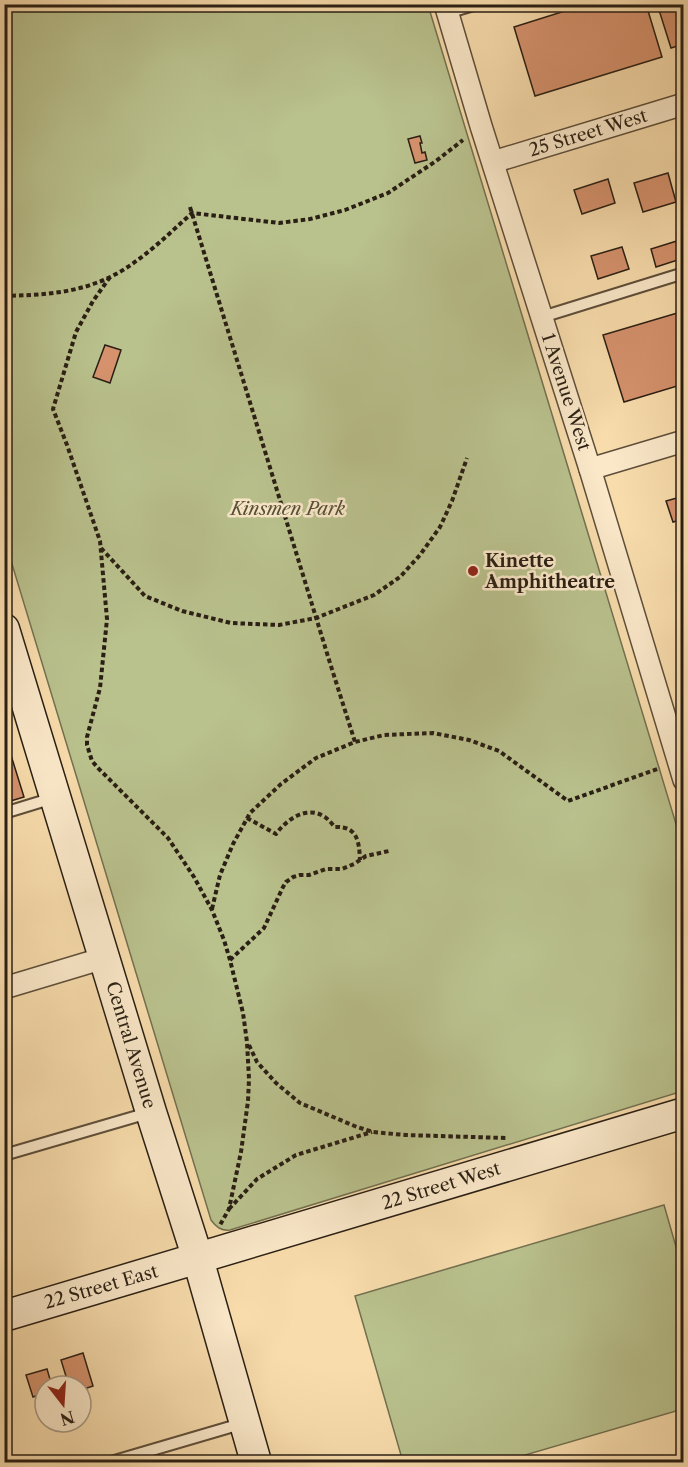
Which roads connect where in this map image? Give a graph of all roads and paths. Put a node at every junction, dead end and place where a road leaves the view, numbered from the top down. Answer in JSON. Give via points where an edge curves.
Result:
{"nodes":[{"id":1,"x":477,"y":4,"type":"edge"},
{"id":2,"x":446,"y":9,"type":"edge"},
{"id":3,"x":684,"y":104,"type":"edge"},
{"id":4,"x":481,"y":126,"type":"junction"},
{"id":5,"x":493,"y":162,"type":"junction"},
{"id":6,"x":190,"y":207,"type":"dead end"},
{"id":7,"x":192,"y":213,"type":"junction"},
{"id":8,"x":684,"y":273,"type":"edge"},
{"id":9,"x":110,"y":277,"type":"junction"},
{"id":10,"x":4,"y":296,"type":"edge"},
{"id":11,"x":542,"y":317,"type":"junction"},
{"id":12,"x":684,"y":441,"type":"edge"},
{"id":13,"x":467,"y":458,"type":"dead end"},
{"id":14,"x":590,"y":469,"type":"junction"},
{"id":15,"x":101,"y":548,"type":"junction"},
{"id":16,"x":316,"y":618,"type":"junction"},
{"id":17,"x":7,"y":644,"type":"edge"},
{"id":18,"x":355,"y":742,"type":"junction"},
{"id":19,"x":682,"y":772,"type":"edge"},
{"id":20,"x":56,"y":797,"type":"junction"},
{"id":21,"x":4,"y":813,"type":"edge"},
{"id":22,"x":247,"y":818,"type":"junction"},
{"id":23,"x":389,"y":851,"type":"dead end"},
{"id":24,"x":360,"y":860,"type":"junction"},
{"id":25,"x":212,"y":910,"type":"junction"},
{"id":26,"x":104,"y":958,"type":"junction"},
{"id":27,"x":230,"y":960,"type":"junction"},
{"id":28,"x":4,"y":988,"type":"edge"},
{"id":29,"x":247,"y":1042,"type":"junction"},
{"id":30,"x":151,"y":1112,"type":"junction"},
{"id":31,"x":684,"y":1113,"type":"edge"},
{"id":32,"x":373,"y":1132,"type":"junction"},
{"id":33,"x":506,"y":1138,"type":"dead end"},
{"id":34,"x":4,"y":1155,"type":"edge"},
{"id":35,"x":229,"y":1209,"type":"junction"},
{"id":36,"x":220,"y":1226,"type":"dead end"},
{"id":37,"x":198,"y":1259,"type":"junction"},
{"id":38,"x":4,"y":1316,"type":"edge"},
{"id":39,"x":244,"y":1423,"type":"junction"},
{"id":40,"x":111,"y":1462,"type":"edge"},
{"id":41,"x":256,"y":1462,"type":"edge"}],
"edges":[{"from":1,"to":2,"type":"lane"},
{"from":2,"to":4,"type":"street","name":"1 Avenue West"},
{"from":3,"to":5,"type":"street","name":"25 Street West"},
{"from":4,"to":5,"type":"street","name":"1 Avenue West"},
{"from":4,"to":7,"type":"path","via":[[388,193],[345,210],[279,223]]},
{"from":5,"to":11,"type":"street","name":"1 Avenue West"},
{"from":6,"to":7,"type":"path"},
{"from":7,"to":9,"type":"path","via":[[156,245]]},
{"from":7,"to":16,"type":"path"},
{"from":8,"to":11,"type":"lane"},
{"from":9,"to":10,"type":"path","via":[[73,290]]},
{"from":9,"to":15,"type":"path","via":[[76,332],[53,409]]},
{"from":11,"to":14,"type":"street","name":"1 Avenue West"},
{"from":12,"to":14,"type":"street"},
{"from":13,"to":16,"type":"path","via":[[440,527],[407,570],[374,595]]},
{"from":14,"to":19,"type":"street","name":"1 Avenue West"},
{"from":15,"to":16,"type":"path","via":[[145,596],[182,612],[231,623],[279,626]]},
{"from":15,"to":25,"type":"path","via":[[107,619],[100,688],[87,737],[89,754],[98,768],[168,838]]},
{"from":16,"to":18,"type":"path"},
{"from":17,"to":20,"type":"street","name":"Central Avenue"},
{"from":18,"to":19,"type":"path","via":[[384,735],[433,733],[469,740],[499,751],[568,801]]},
{"from":18,"to":22,"type":"path","via":[[316,758],[281,784]]},
{"from":20,"to":21,"type":"lane"},
{"from":20,"to":26,"type":"street","name":"Central Avenue"},
{"from":22,"to":24,"type":"path","via":[[276,834],[293,817],[315,812],[335,827],[351,830],[357,836]]},
{"from":22,"to":25,"type":"path","via":[[220,875]]},
{"from":23,"to":24,"type":"path"},
{"from":24,"to":27,"type":"path","via":[[342,869],[300,875],[286,882],[264,928]]},
{"from":25,"to":27,"type":"path"},
{"from":26,"to":28,"type":"street"},
{"from":26,"to":30,"type":"street","name":"Central Avenue"},
{"from":27,"to":29,"type":"path"},
{"from":29,"to":32,"type":"path","via":[[257,1062],[300,1103]]},
{"from":29,"to":35,"type":"path","via":[[248,1101]]},
{"from":30,"to":34,"type":"lane"},
{"from":30,"to":37,"type":"street","name":"Central Avenue"},
{"from":31,"to":37,"type":"street","name":"22 Street West"},
{"from":32,"to":33,"type":"path"},
{"from":32,"to":35,"type":"path","via":[[296,1155],[257,1179]]},
{"from":35,"to":36,"type":"path"},
{"from":37,"to":38,"type":"street","name":"22 Street East"},
{"from":37,"to":39,"type":"street","name":"Central Avenue"},
{"from":39,"to":40,"type":"lane"},
{"from":39,"to":41,"type":"street","name":"Central Avenue"}]}
